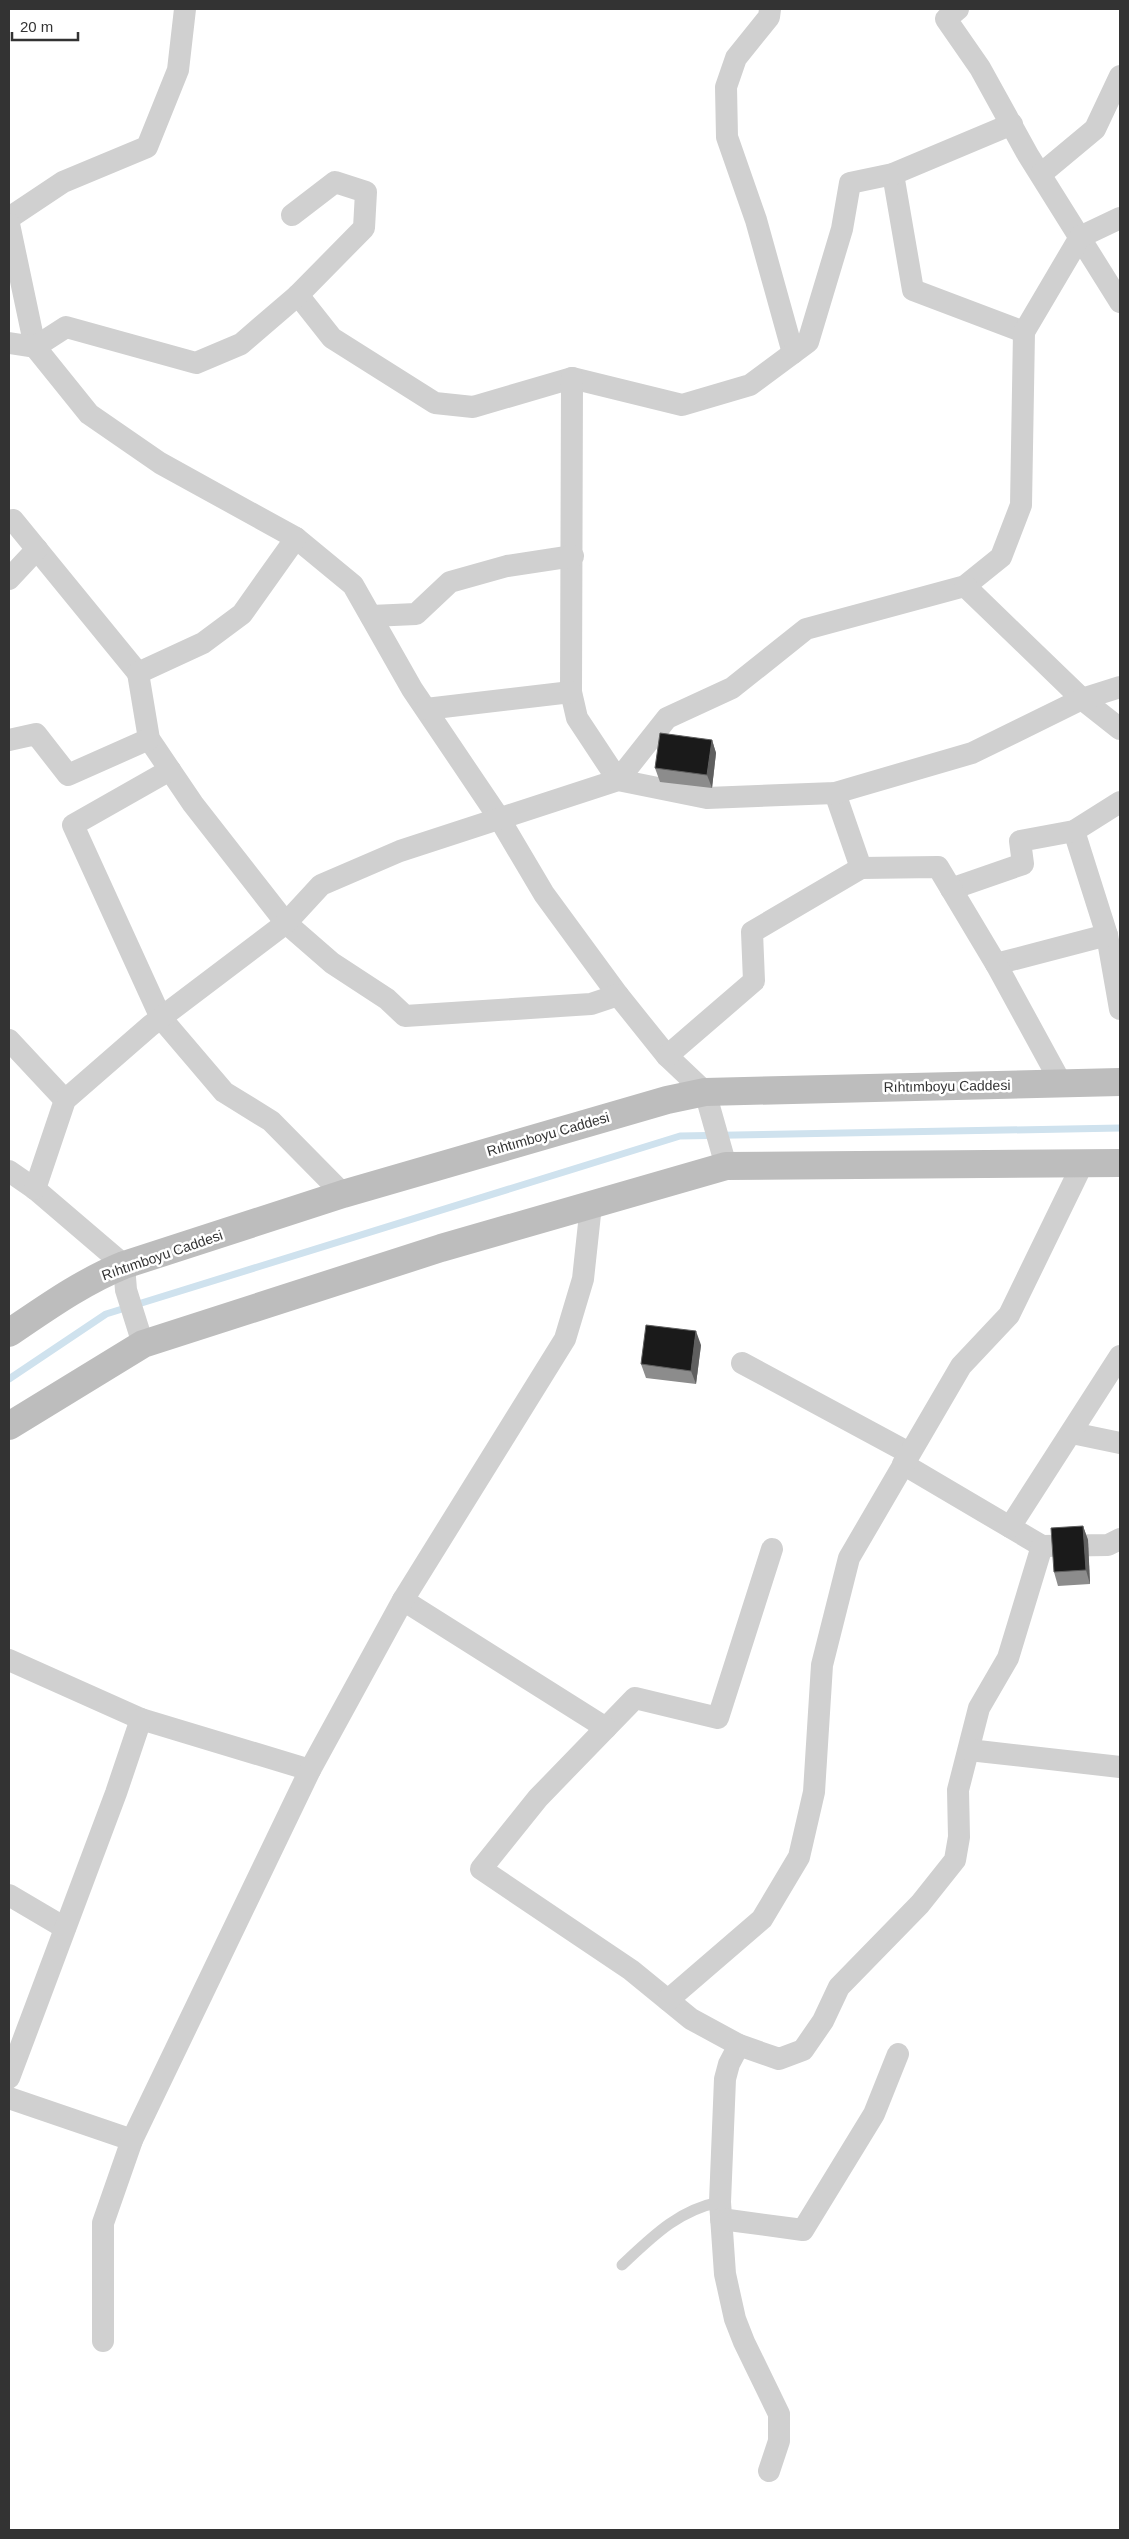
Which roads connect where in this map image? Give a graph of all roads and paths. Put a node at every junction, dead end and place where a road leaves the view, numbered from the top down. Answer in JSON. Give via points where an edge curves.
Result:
{"nodes":[{"id":1,"x":185,"y":9,"type":"edge"},
{"id":2,"x":770,"y":9,"type":"edge"},
{"id":3,"x":958,"y":9,"type":"edge"},
{"id":4,"x":1120,"y":76,"type":"edge"},
{"id":5,"x":1012,"y":124,"type":"junction"},
{"id":6,"x":893,"y":174,"type":"junction"},
{"id":7,"x":1041,"y":174,"type":"junction"},
{"id":8,"x":292,"y":215,"type":"dead end"},
{"id":9,"x":9,"y":218,"type":"edge"},
{"id":10,"x":1120,"y":218,"type":"edge"},
{"id":11,"x":9,"y":224,"type":"edge"},
{"id":12,"x":1080,"y":237,"type":"junction"},
{"id":13,"x":298,"y":295,"type":"junction"},
{"id":14,"x":1120,"y":302,"type":"edge"},
{"id":15,"x":1024,"y":332,"type":"junction"},
{"id":16,"x":9,"y":343,"type":"edge"},
{"id":17,"x":35,"y":347,"type":"junction"},
{"id":18,"x":793,"y":353,"type":"junction"},
{"id":19,"x":572,"y":378,"type":"junction"},
{"id":20,"x":13,"y":520,"type":"dead end"},
{"id":21,"x":296,"y":538,"type":"junction"},
{"id":22,"x":37,"y":549,"type":"junction"},
{"id":23,"x":573,"y":556,"type":"junction"},
{"id":24,"x":9,"y":579,"type":"edge"},
{"id":25,"x":965,"y":586,"type":"junction"},
{"id":26,"x":370,"y":616,"type":"junction"},
{"id":27,"x":138,"y":673,"type":"junction"},
{"id":28,"x":1120,"y":687,"type":"edge"},
{"id":29,"x":571,"y":692,"type":"junction"},
{"id":30,"x":1082,"y":699,"type":"junction"},
{"id":31,"x":426,"y":709,"type":"junction"},
{"id":32,"x":1120,"y":729,"type":"edge"},
{"id":33,"x":149,"y":739,"type":"junction"},
{"id":34,"x":9,"y":740,"type":"edge"},
{"id":35,"x":170,"y":770,"type":"junction"},
{"id":36,"x":618,"y":780,"type":"junction"},
{"id":37,"x":835,"y":793,"type":"junction"},
{"id":38,"x":1120,"y":802,"type":"edge"},
{"id":39,"x":499,"y":818,"type":"junction"},
{"id":40,"x":1074,"y":831,"type":"junction"},
{"id":41,"x":861,"y":868,"type":"junction"},
{"id":42,"x":951,"y":889,"type":"junction"},
{"id":43,"x":286,"y":923,"type":"junction"},
{"id":44,"x":1112,"y":949,"type":"edge"},
{"id":45,"x":996,"y":964,"type":"junction"},
{"id":46,"x":618,"y":995,"type":"junction"},
{"id":47,"x":1120,"y":1009,"type":"edge"},
{"id":48,"x":161,"y":1018,"type":"junction"},
{"id":49,"x":9,"y":1040,"type":"edge"},
{"id":50,"x":667,"y":1056,"type":"junction"},
{"id":51,"x":1120,"y":1082,"type":"edge"},
{"id":52,"x":1061,"y":1083,"type":"junction"},
{"id":53,"x":65,"y":1100,"type":"junction"},
{"id":54,"x":709,"y":1104,"type":"junction"},
{"id":55,"x":724,"y":1159,"type":"junction"},
{"id":56,"x":1083,"y":1163,"type":"junction"},
{"id":57,"x":1120,"y":1163,"type":"edge"},
{"id":58,"x":9,"y":1171,"type":"edge"},
{"id":59,"x":35,"y":1189,"type":"junction"},
{"id":60,"x":343,"y":1194,"type":"junction"},
{"id":61,"x":591,"y":1205,"type":"junction"},
{"id":62,"x":125,"y":1278,"type":"junction"},
{"id":63,"x":9,"y":1333,"type":"edge"},
{"id":64,"x":140,"y":1335,"type":"junction"},
{"id":65,"x":1120,"y":1356,"type":"edge"},
{"id":66,"x":742,"y":1363,"type":"dead end"},
{"id":67,"x":9,"y":1426,"type":"edge"},
{"id":68,"x":1072,"y":1433,"type":"junction"},
{"id":69,"x":1120,"y":1443,"type":"edge"},
{"id":70,"x":906,"y":1458,"type":"junction"},
{"id":71,"x":1010,"y":1528,"type":"junction"},
{"id":72,"x":1120,"y":1539,"type":"edge"},
{"id":73,"x":1042,"y":1546,"type":"junction"},
{"id":74,"x":772,"y":1549,"type":"dead end"},
{"id":75,"x":404,"y":1600,"type":"junction"},
{"id":76,"x":9,"y":1660,"type":"edge"},
{"id":77,"x":141,"y":1719,"type":"junction"},
{"id":78,"x":606,"y":1728,"type":"junction"},
{"id":79,"x":969,"y":1750,"type":"junction"},
{"id":80,"x":1120,"y":1767,"type":"edge"},
{"id":81,"x":310,"y":1770,"type":"junction"},
{"id":82,"x":9,"y":1895,"type":"edge"},
{"id":83,"x":65,"y":1928,"type":"junction"},
{"id":84,"x":668,"y":2000,"type":"junction"},
{"id":85,"x":740,"y":2045,"type":"junction"},
{"id":86,"x":898,"y":2054,"type":"dead end"},
{"id":87,"x":9,"y":2078,"type":"edge"},
{"id":88,"x":9,"y":2098,"type":"edge"},
{"id":89,"x":132,"y":2140,"type":"junction"},
{"id":90,"x":721,"y":2210,"type":"junction"},
{"id":91,"x":622,"y":2265,"type":"dead end"},
{"id":92,"x":104,"y":2341,"type":"dead end"},
{"id":93,"x":770,"y":2472,"type":"dead end"}],
"edges":[{"from":1,"to":9,"type":"street","via":[[178,70],[147,147],[64,182]]},
{"from":2,"to":18,"type":"street","via":[[769,17],[736,58],[726,87],[727,136],[756,220]]},
{"from":3,"to":5,"type":"street","via":[[946,19],[980,68]]},
{"from":4,"to":7,"type":"street","via":[[1095,129]]},
{"from":5,"to":6,"type":"street"},
{"from":5,"to":7,"type":"street"},
{"from":6,"to":15,"type":"street","via":[[913,290]]},
{"from":6,"to":18,"type":"street","via":[[850,183],[842,229],[808,342]]},
{"from":7,"to":12,"type":"street"},
{"from":8,"to":13,"type":"street","via":[[335,182],[366,192],[364,228]]},
{"from":10,"to":12,"type":"street"},
{"from":11,"to":17,"type":"street"},
{"from":12,"to":14,"type":"street"},
{"from":12,"to":15,"type":"street"},
{"from":13,"to":17,"type":"street","via":[[241,344],[196,363],[66,327]]},
{"from":13,"to":19,"type":"street","via":[[332,338],[436,404],[473,408]]},
{"from":15,"to":25,"type":"street","via":[[1021,505],[1001,557]]},
{"from":16,"to":17,"type":"street"},
{"from":17,"to":21,"type":"street","via":[[89,414],[160,463]]},
{"from":18,"to":19,"type":"street","via":[[750,384],[682,405]]},
{"from":19,"to":23,"type":"street"},
{"from":20,"to":22,"type":"street"},
{"from":21,"to":26,"type":"street","via":[[353,585]]},
{"from":21,"to":27,"type":"street","via":[[242,614],[202,643]]},
{"from":22,"to":24,"type":"street"},
{"from":22,"to":27,"type":"street"},
{"from":23,"to":26,"type":"street","via":[[507,566],[450,582],[416,614]]},
{"from":23,"to":29,"type":"street"},
{"from":25,"to":30,"type":"street"},
{"from":25,"to":36,"type":"street","via":[[806,630],[732,688],[667,718]]},
{"from":26,"to":31,"type":"street"},
{"from":27,"to":33,"type":"street"},
{"from":28,"to":30,"type":"street"},
{"from":29,"to":31,"type":"street"},
{"from":29,"to":36,"type":"street","via":[[577,718]]},
{"from":30,"to":32,"type":"street"},
{"from":30,"to":37,"type":"street","via":[[972,753]]},
{"from":31,"to":39,"type":"street"},
{"from":33,"to":34,"type":"street","via":[[68,775],[36,734]]},
{"from":33,"to":35,"type":"street"},
{"from":35,"to":43,"type":"street"},
{"from":35,"to":48,"type":"street","via":[[74,825]]},
{"from":36,"to":37,"type":"street","via":[[707,798]]},
{"from":36,"to":39,"type":"street"},
{"from":37,"to":41,"type":"street"},
{"from":38,"to":40,"type":"street"},
{"from":39,"to":43,"type":"street","via":[[400,852],[320,885]]},
{"from":39,"to":46,"type":"street","via":[[544,894]]},
{"from":40,"to":42,"type":"street","via":[[1020,841],[1023,864]]},
{"from":40,"to":44,"type":"street"},
{"from":41,"to":42,"type":"street","via":[[938,867]]},
{"from":41,"to":50,"type":"street","via":[[752,932],[754,981]]},
{"from":42,"to":45,"type":"street"},
{"from":43,"to":46,"type":"street","via":[[332,963],[387,999],[405,1016],[591,1004]]},
{"from":43,"to":48,"type":"street"},
{"from":44,"to":45,"type":"street"},
{"from":44,"to":47,"type":"street"},
{"from":45,"to":52,"type":"street"},
{"from":46,"to":50,"type":"street"},
{"from":48,"to":53,"type":"street"},
{"from":48,"to":60,"type":"street","via":[[224,1092],[271,1121]]},
{"from":49,"to":53,"type":"street"},
{"from":50,"to":54,"type":"street"},
{"from":51,"to":52,"type":"street","name":"Rıhtımboyu Caddesi"},
{"from":52,"to":54,"type":"street","name":"Rıhtımboyu Caddesi"},
{"from":53,"to":59,"type":"street"},
{"from":54,"to":55,"type":"street"},
{"from":54,"to":60,"type":"street","name":"Rıhtımboyu Caddesi","via":[[658,1103]]},
{"from":55,"to":56,"type":"street"},
{"from":55,"to":61,"type":"street"},
{"from":56,"to":57,"type":"street"},
{"from":56,"to":70,"type":"street","via":[[1009,1315],[961,1366]]},
{"from":58,"to":59,"type":"street"},
{"from":59,"to":62,"type":"street"},
{"from":60,"to":62,"type":"street","name":"Rıhtımboyu Caddesi"},
{"from":61,"to":64,"type":"street"},
{"from":61,"to":75,"type":"street","via":[[583,1279],[566,1339]]},
{"from":62,"to":63,"type":"street","name":"Rıhtımboyu Caddesi","via":[[98,1276]]},
{"from":62,"to":64,"type":"street"},
{"from":64,"to":67,"type":"street"},
{"from":65,"to":68,"type":"street"},
{"from":66,"to":70,"type":"street"},
{"from":68,"to":69,"type":"street"},
{"from":68,"to":71,"type":"street"},
{"from":70,"to":71,"type":"street"},
{"from":70,"to":84,"type":"street","via":[[849,1558],[822,1664],[814,1792],[799,1857],[762,1919]]},
{"from":71,"to":73,"type":"street"},
{"from":72,"to":73,"type":"street","via":[[1108,1545]]},
{"from":73,"to":79,"type":"street","via":[[1008,1658],[979,1708]]},
{"from":74,"to":78,"type":"street","via":[[718,1718],[635,1698]]},
{"from":75,"to":78,"type":"street"},
{"from":75,"to":81,"type":"street"},
{"from":76,"to":77,"type":"street"},
{"from":77,"to":81,"type":"street"},
{"from":77,"to":83,"type":"street"},
{"from":78,"to":84,"type":"street","via":[[538,1798],[481,1869],[631,1970]]},
{"from":79,"to":80,"type":"street"},
{"from":79,"to":85,"type":"street","via":[[958,1790],[959,1837],[955,1860],[920,1904],[839,1987],[823,2021],[803,2050],[779,2059]]},
{"from":81,"to":89,"type":"street"},
{"from":82,"to":83,"type":"street"},
{"from":83,"to":87,"type":"street"},
{"from":84,"to":85,"type":"street","via":[[691,2018]]},
{"from":85,"to":90,"type":"street","via":[[724,2080]]},
{"from":86,"to":90,"type":"street","via":[[874,2114],[803,2230]]},
{"from":88,"to":89,"type":"street"},
{"from":89,"to":92,"type":"street","via":[[103,2223]]},
{"from":90,"to":91,"type":"lane","via":[[693,2209],[677,2217]]},
{"from":90,"to":93,"type":"street","via":[[725,2274],[735,2318],[779,2414],[779,2441]]}]}
